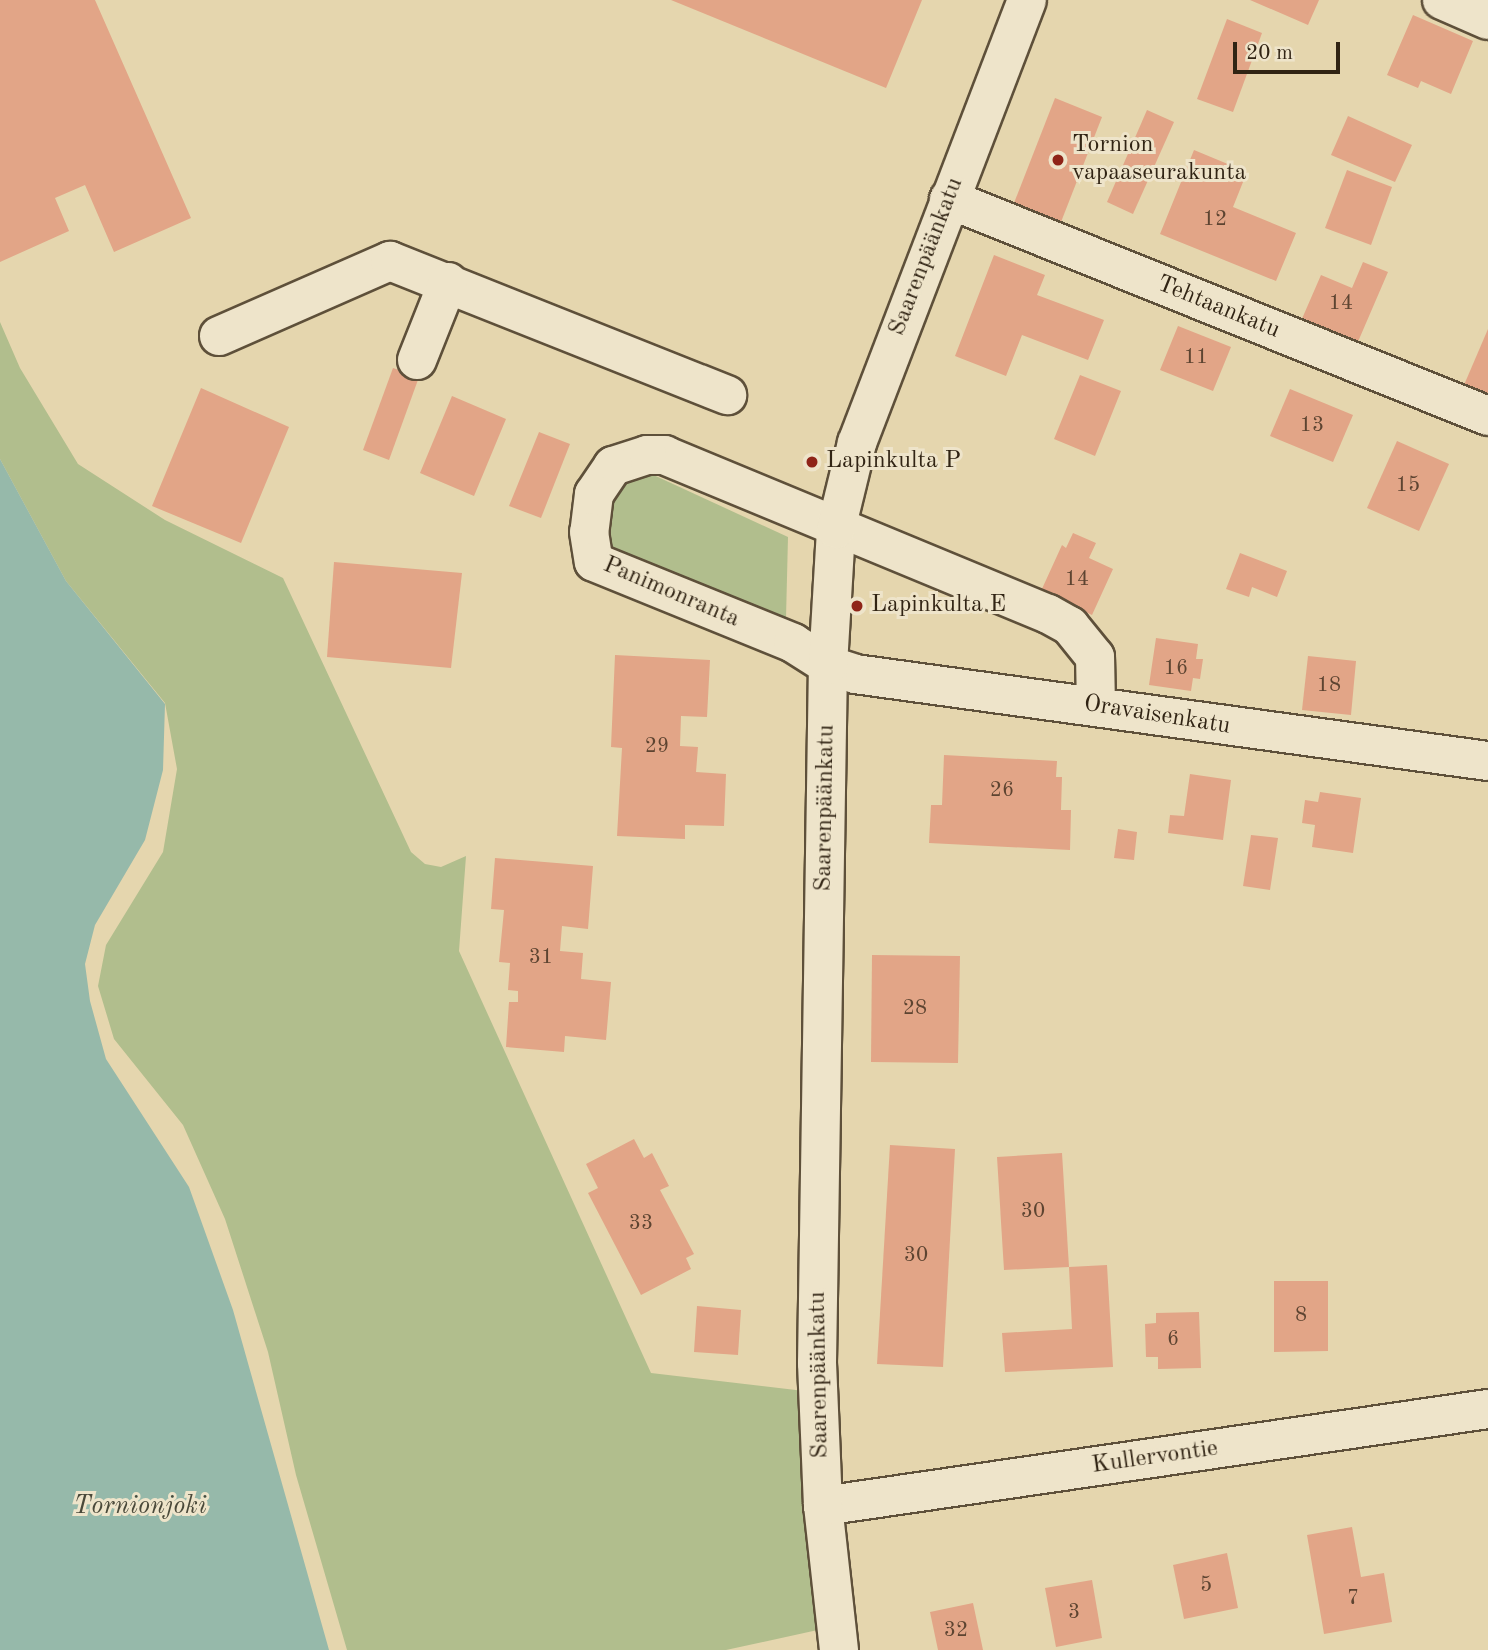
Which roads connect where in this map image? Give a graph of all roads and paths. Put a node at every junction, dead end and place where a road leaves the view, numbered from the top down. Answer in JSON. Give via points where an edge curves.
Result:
{"nodes":[{"id":1,"x":1027,"y":0,"type":"edge"},
{"id":2,"x":1442,"y":0,"type":"edge"},
{"id":3,"x":1488,"y":20,"type":"edge"},
{"id":4,"x":949,"y":199,"type":"junction"},
{"id":5,"x":448,"y":282,"type":"junction"},
{"id":6,"x":219,"y":336,"type":"dead end"},
{"id":7,"x":417,"y":360,"type":"dead end"},
{"id":8,"x":727,"y":394,"type":"dead end"},
{"id":9,"x":1488,"y":416,"type":"edge"},
{"id":10,"x":836,"y":529,"type":"junction"},
{"id":11,"x":828,"y":665,"type":"junction"},
{"id":12,"x":1096,"y":707,"type":"junction"},
{"id":13,"x":1488,"y":761,"type":"edge"},
{"id":14,"x":1488,"y":1409,"type":"edge"},
{"id":15,"x":823,"y":1506,"type":"junction"},
{"id":16,"x":839,"y":1650,"type":"edge"}],
"edges":[{"from":1,"to":4,"type":"street","name":"Saarenpäänkatu"},
{"from":2,"to":3,"type":"street"},
{"from":4,"to":9,"type":"street","name":"Tehtaankatu"},
{"from":4,"to":10,"type":"street","name":"Saarenpäänkatu","via":[[857,443]]},
{"from":5,"to":6,"type":"street","via":[[390,261]]},
{"from":5,"to":7,"type":"street"},
{"from":5,"to":8,"type":"street"},
{"from":10,"to":11,"type":"street","name":"Saarenpäänkatu"},
{"from":10,"to":11,"type":"street","name":"Panimonranta","via":[[665,455],[647,455],[613,466],[594,494],[589,532],[594,562],[793,643]]},
{"from":10,"to":12,"type":"street","via":[[1070,626],[1095,657]]},
{"from":11,"to":12,"type":"street","name":"Oravaisenkatu","via":[[855,674]]},
{"from":11,"to":15,"type":"street","name":"Saarenpäänkatu","via":[[817,1363]]},
{"from":12,"to":13,"type":"street","name":"Oravaisenkatu"},
{"from":14,"to":15,"type":"street","name":"Kullervontie"},
{"from":15,"to":16,"type":"street","name":"Saarenpäänkatu"}]}
